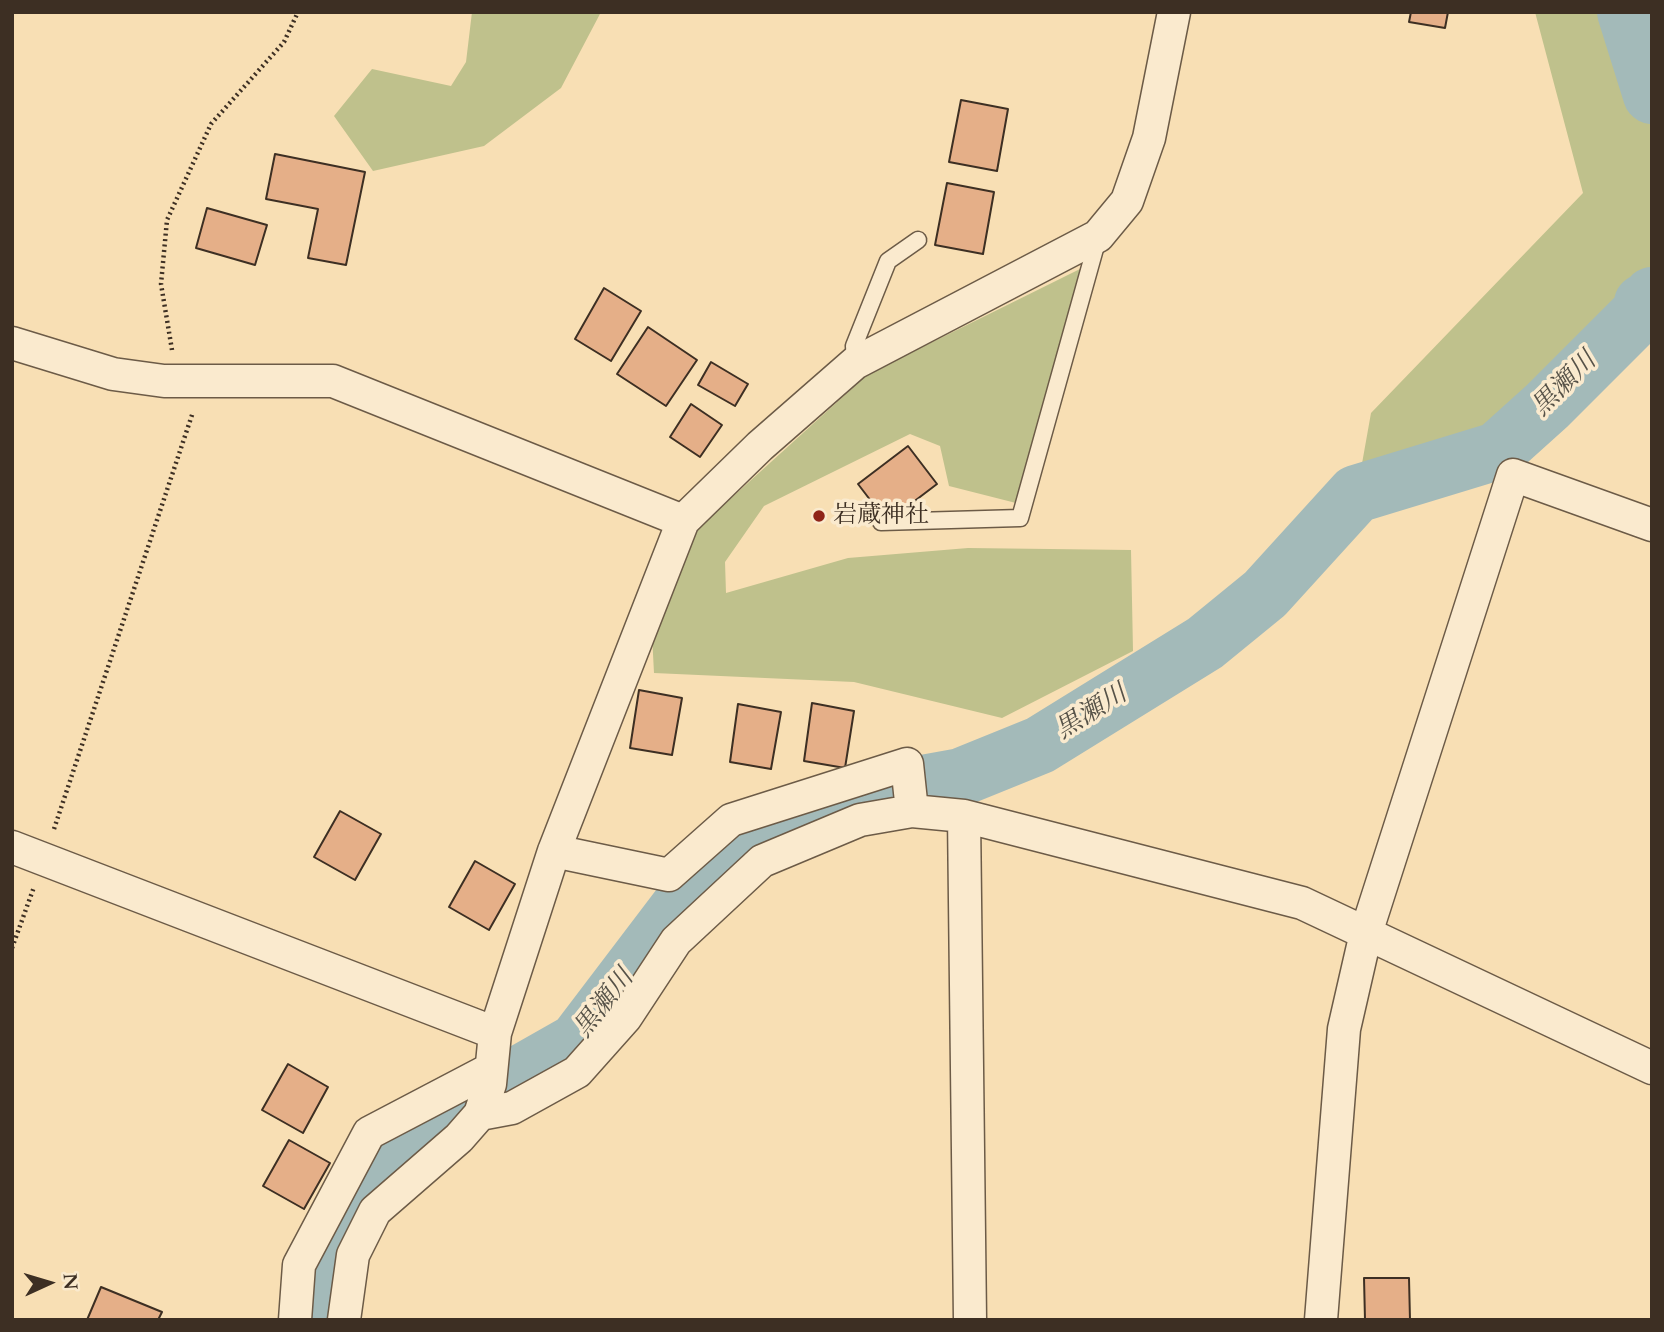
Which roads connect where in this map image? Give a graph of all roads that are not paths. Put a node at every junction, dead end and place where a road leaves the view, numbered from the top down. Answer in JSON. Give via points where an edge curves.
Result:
{"nodes":[{"id":1,"x":1174,"y":12,"type":"edge"},
{"id":2,"x":1098,"y":236,"type":"junction"},
{"id":3,"x":918,"y":240,"type":"dead end"},
{"id":4,"x":12,"y":343,"type":"edge"},
{"id":5,"x":855,"y":363,"type":"junction"},
{"id":6,"x":683,"y":521,"type":"junction"},
{"id":7,"x":881,"y":522,"type":"dead end"},
{"id":8,"x":1652,"y":525,"type":"edge"},
{"id":9,"x":912,"y":811,"type":"junction"},
{"id":10,"x":964,"y":816,"type":"junction"},
{"id":11,"x":12,"y":847,"type":"edge"},
{"id":12,"x":554,"y":851,"type":"junction"},
{"id":13,"x":701,"y":881,"type":"junction"},
{"id":14,"x":1366,"y":933,"type":"junction"},
{"id":15,"x":495,"y":1033,"type":"junction"},
{"id":16,"x":1652,"y":1068,"type":"edge"},
{"id":17,"x":491,"y":1069,"type":"junction"},
{"id":18,"x":480,"y":1114,"type":"junction"},
{"id":19,"x":295,"y":1320,"type":"edge"},
{"id":20,"x":344,"y":1320,"type":"edge"},
{"id":21,"x":970,"y":1320,"type":"edge"},
{"id":22,"x":1321,"y":1320,"type":"edge"}],
"edges":[{"from":1,"to":2,"type":"street","via":[[1149,138],[1127,201]]},
{"from":2,"to":5,"type":"street"},
{"from":2,"to":7,"type":"lane","via":[[1020,518]]},
{"from":3,"to":5,"type":"lane","via":[[888,261],[854,346]]},
{"from":4,"to":6,"type":"street","via":[[113,374],[164,381],[333,382]]},
{"from":5,"to":6,"type":"street"},
{"from":6,"to":12,"type":"street"},
{"from":8,"to":14,"type":"street","via":[[1513,475]]},
{"from":9,"to":10,"type":"street"},
{"from":9,"to":13,"type":"street","via":[[860,820]]},
{"from":9,"to":13,"type":"street","via":[[906,764],[731,820]]},
{"from":10,"to":14,"type":"street","via":[[1301,903]]},
{"from":10,"to":21,"type":"street"},
{"from":11,"to":15,"type":"street"},
{"from":12,"to":13,"type":"street"},
{"from":12,"to":15,"type":"street"},
{"from":13,"to":18,"type":"street","via":[[676,941],[625,1017],[577,1072],[512,1108]]},
{"from":14,"to":16,"type":"street"},
{"from":14,"to":22,"type":"street","via":[[1344,1029]]},
{"from":15,"to":17,"type":"street"},
{"from":17,"to":18,"type":"street","via":[[491,1084]]},
{"from":17,"to":19,"type":"street","via":[[369,1133],[299,1265]]},
{"from":18,"to":20,"type":"street","via":[[375,1211],[353,1255]]}]}
